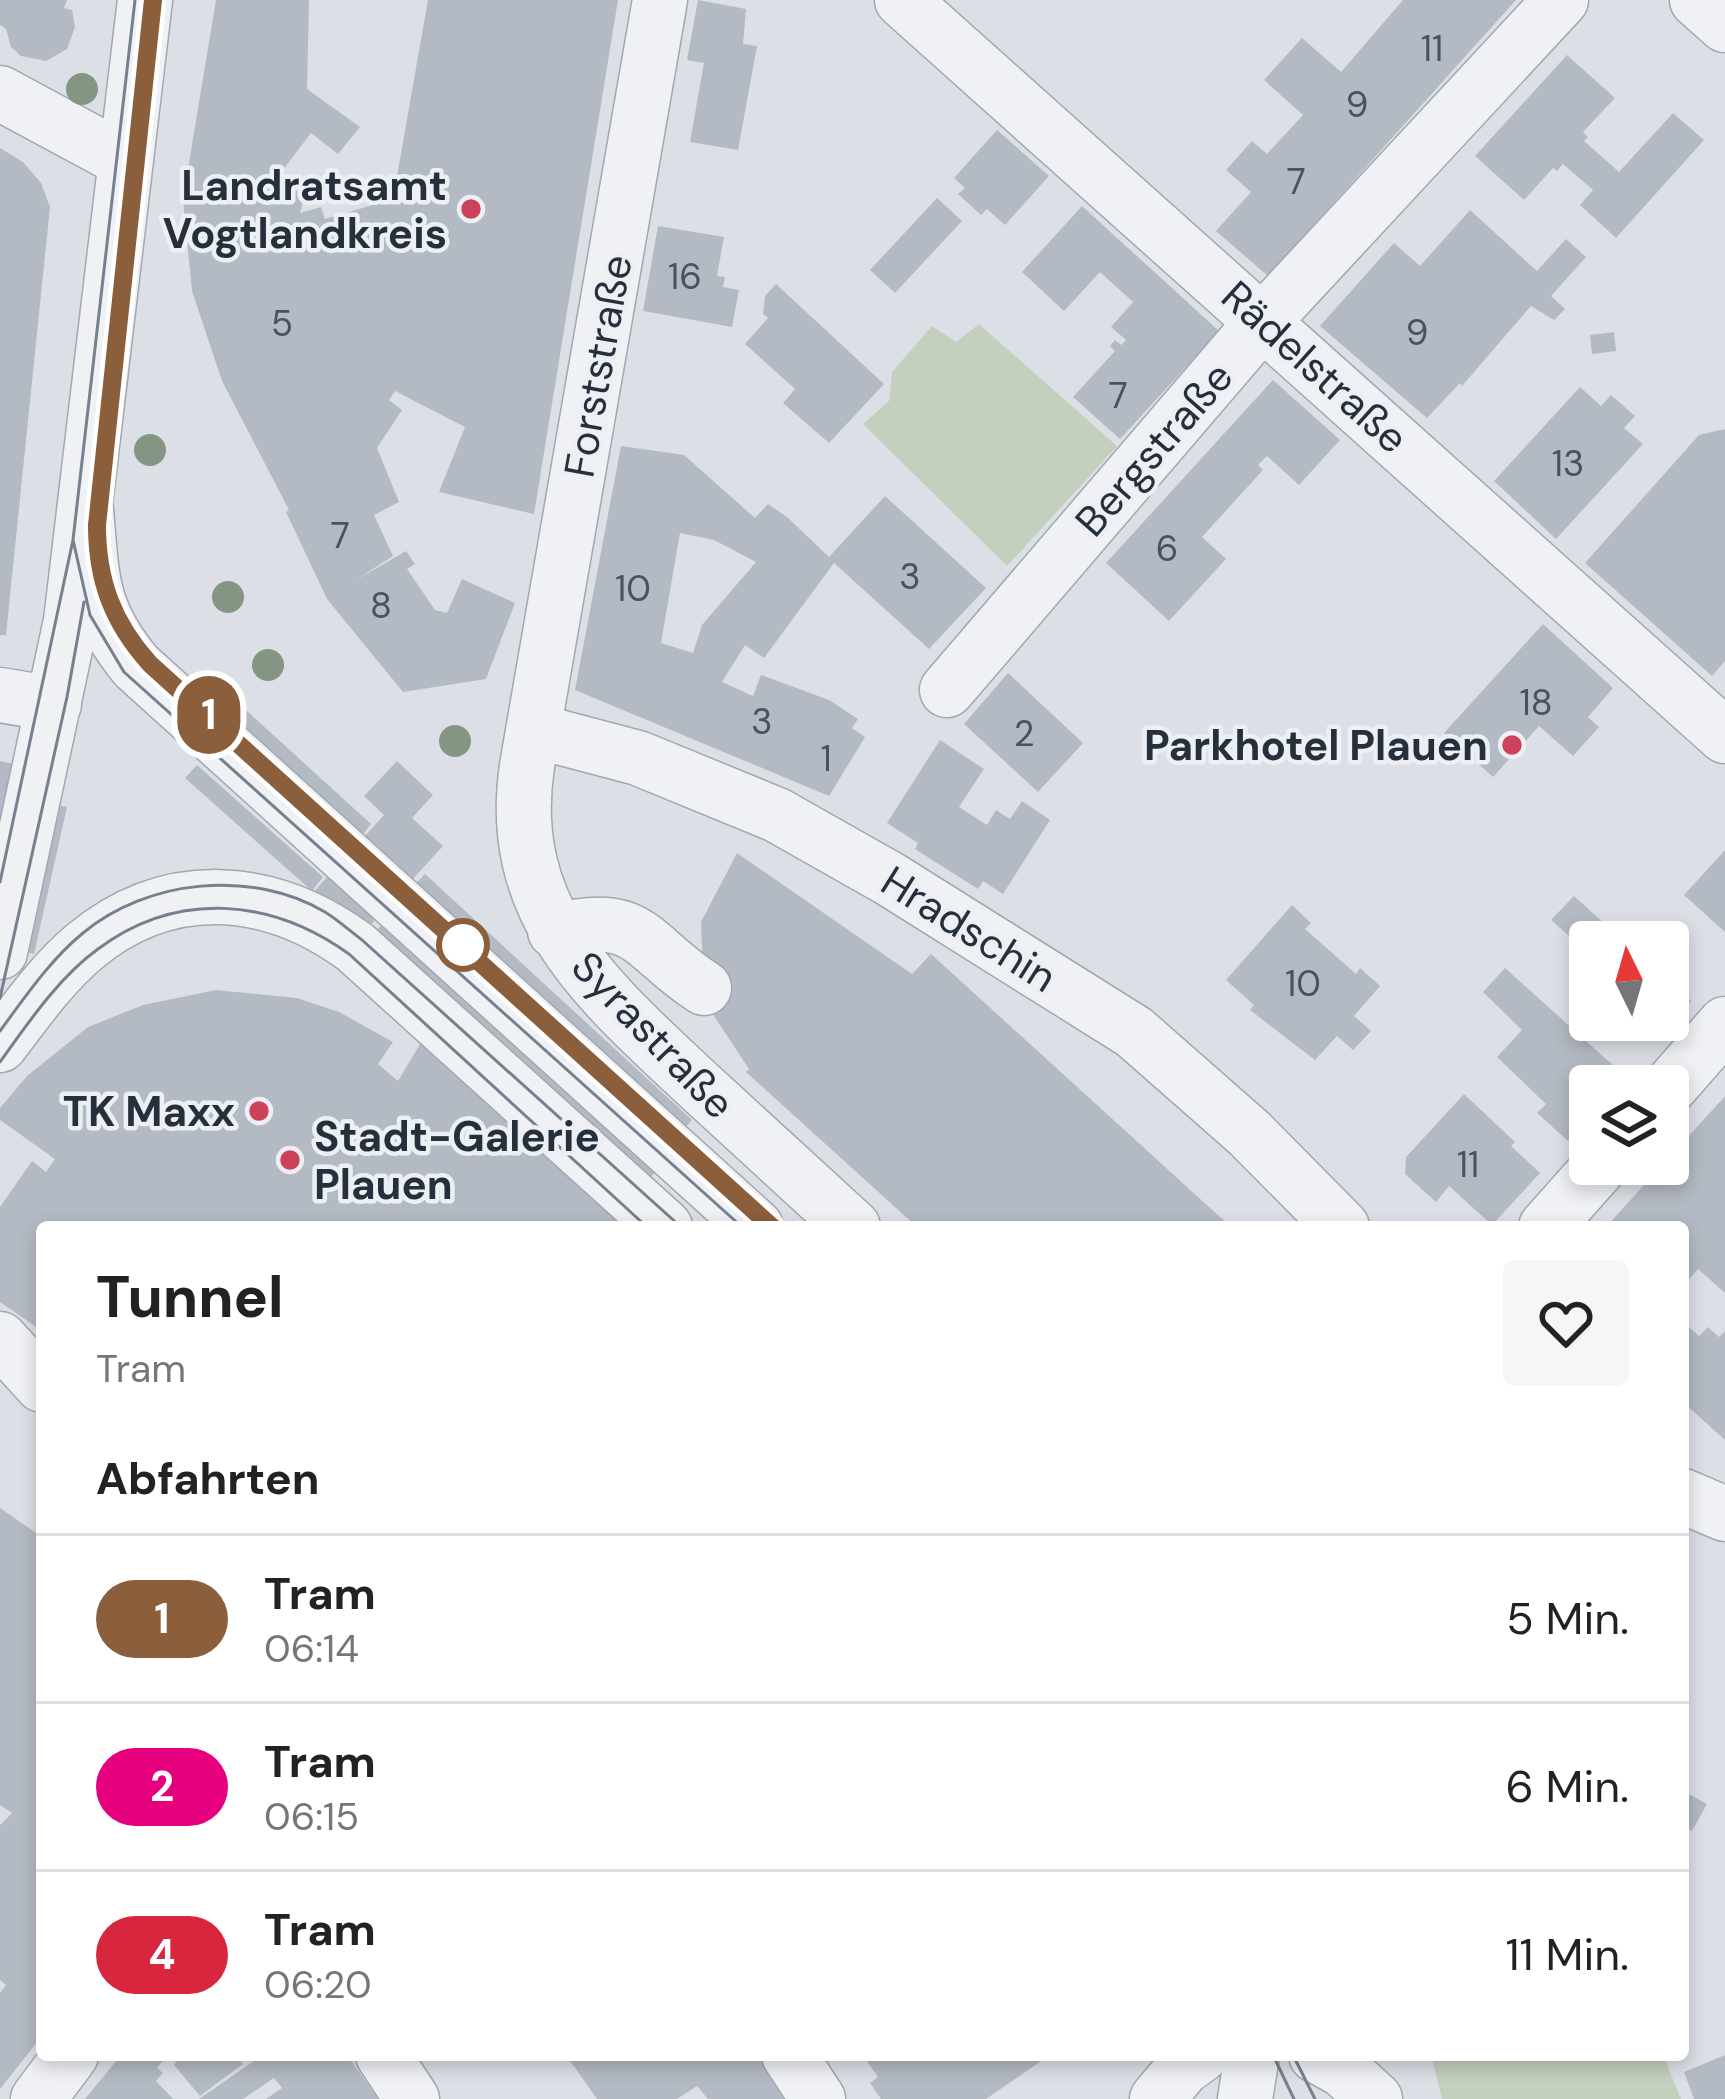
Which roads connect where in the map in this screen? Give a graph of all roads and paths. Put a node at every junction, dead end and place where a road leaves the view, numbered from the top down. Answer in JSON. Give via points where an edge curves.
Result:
{"nodes":[{"id":1,"x":145,"y":0,"type":"edge"},
{"id":2,"x":660,"y":0,"type":"edge"},
{"id":3,"x":902,"y":0,"type":"edge"},
{"id":4,"x":1561,"y":0,"type":"edge"},
{"id":5,"x":1697,"y":0,"type":"edge"},
{"id":6,"x":1725,"y":25,"type":"edge"},
{"id":7,"x":0,"y":93,"type":"edge"},
{"id":8,"x":126,"y":161,"type":"junction"},
{"id":9,"x":1264,"y":320,"type":"junction"},
{"id":10,"x":86,"y":509,"type":"junction"},
{"id":11,"x":136,"y":666,"type":"junction"},
{"id":12,"x":947,"y":690,"type":"dead end"},
{"id":13,"x":0,"y":695,"type":"edge"},
{"id":14,"x":54,"y":704,"type":"junction"},
{"id":15,"x":536,"y":731,"type":"junction"},
{"id":16,"x":1725,"y":736,"type":"edge"},
{"id":17,"x":555,"y":931,"type":"junction"},
{"id":18,"x":0,"y":952,"type":"edge"},
{"id":19,"x":21,"y":987,"type":"edge"},
{"id":20,"x":704,"y":988,"type":"dead end"},
{"id":21,"x":1725,"y":1024,"type":"edge"},
{"id":22,"x":0,"y":1045,"type":"edge"},
{"id":23,"x":1689,"y":1065,"type":"edge"},
{"id":24,"x":1583,"y":1185,"type":"edge"},
{"id":25,"x":658,"y":1221,"type":"edge"},
{"id":26,"x":749,"y":1221,"type":"edge"},
{"id":27,"x":846,"y":1221,"type":"edge"},
{"id":28,"x":1336,"y":1221,"type":"edge"},
{"id":29,"x":1551,"y":1221,"type":"edge"},
{"id":30,"x":0,"y":1339,"type":"edge"},
{"id":31,"x":36,"y":1378,"type":"edge"},
{"id":32,"x":1689,"y":1499,"type":"edge"},
{"id":33,"x":1725,"y":1514,"type":"edge"},
{"id":34,"x":66,"y":2061,"type":"edge"},
{"id":35,"x":387,"y":2061,"type":"edge"},
{"id":36,"x":793,"y":2061,"type":"edge"},
{"id":37,"x":1251,"y":2061,"type":"edge"},
{"id":38,"x":1327,"y":2061,"type":"edge"},
{"id":39,"x":1391,"y":2061,"type":"edge"},
{"id":40,"x":38,"y":2099,"type":"edge"},
{"id":41,"x":412,"y":2099,"type":"edge"},
{"id":42,"x":818,"y":2099,"type":"edge"},
{"id":43,"x":1245,"y":2099,"type":"edge"},
{"id":44,"x":1375,"y":2099,"type":"edge"},
{"id":45,"x":1398,"y":2099,"type":"edge"}],
"edges":[{"from":1,"to":8,"type":"street"},
{"from":2,"to":15,"type":"street","name":"Forststraße"},
{"from":3,"to":9,"type":"street","name":"Rädelstraße"},
{"from":4,"to":9,"type":"street","name":"Bergstraße"},
{"from":5,"to":6,"type":"street"},
{"from":7,"to":8,"type":"street"},
{"from":8,"to":10,"type":"street"},
{"from":9,"to":12,"type":"street","name":"Bergstraße"},
{"from":9,"to":16,"type":"street","name":"Rädelstraße"},
{"from":10,"to":11,"type":"street","via":[[99,610]]},
{"from":10,"to":14,"type":"street"},
{"from":11,"to":14,"type":"street"},
{"from":11,"to":26,"type":"street"},
{"from":13,"to":14,"type":"street"},
{"from":14,"to":18,"type":"street"},
{"from":15,"to":17,"type":"street","name":"Syrastraße","via":[[523,830]]},
{"from":15,"to":28,"type":"street","name":"Hradschin","via":[[638,758],[777,815],[890,879],[1134,1032]]},
{"from":17,"to":20,"type":"street","via":[[592,922],[622,927]]},
{"from":17,"to":27,"type":"street","name":"Syrastraße","via":[[645,1035]]},
{"from":19,"to":22,"type":"street"},
{"from":19,"to":25,"type":"street","via":[[158,905],[200,897],[282,905],[355,947]]},
{"from":21,"to":23,"type":"street"},
{"from":24,"to":29,"type":"street"},
{"from":30,"to":31,"type":"street"},
{"from":32,"to":33,"type":"street"},
{"from":34,"to":40,"type":"street"},
{"from":35,"to":41,"type":"street"},
{"from":36,"to":42,"type":"street"},
{"from":37,"to":43,"type":"street"},
{"from":38,"to":44,"type":"street"},
{"from":39,"to":45,"type":"street"}]}
